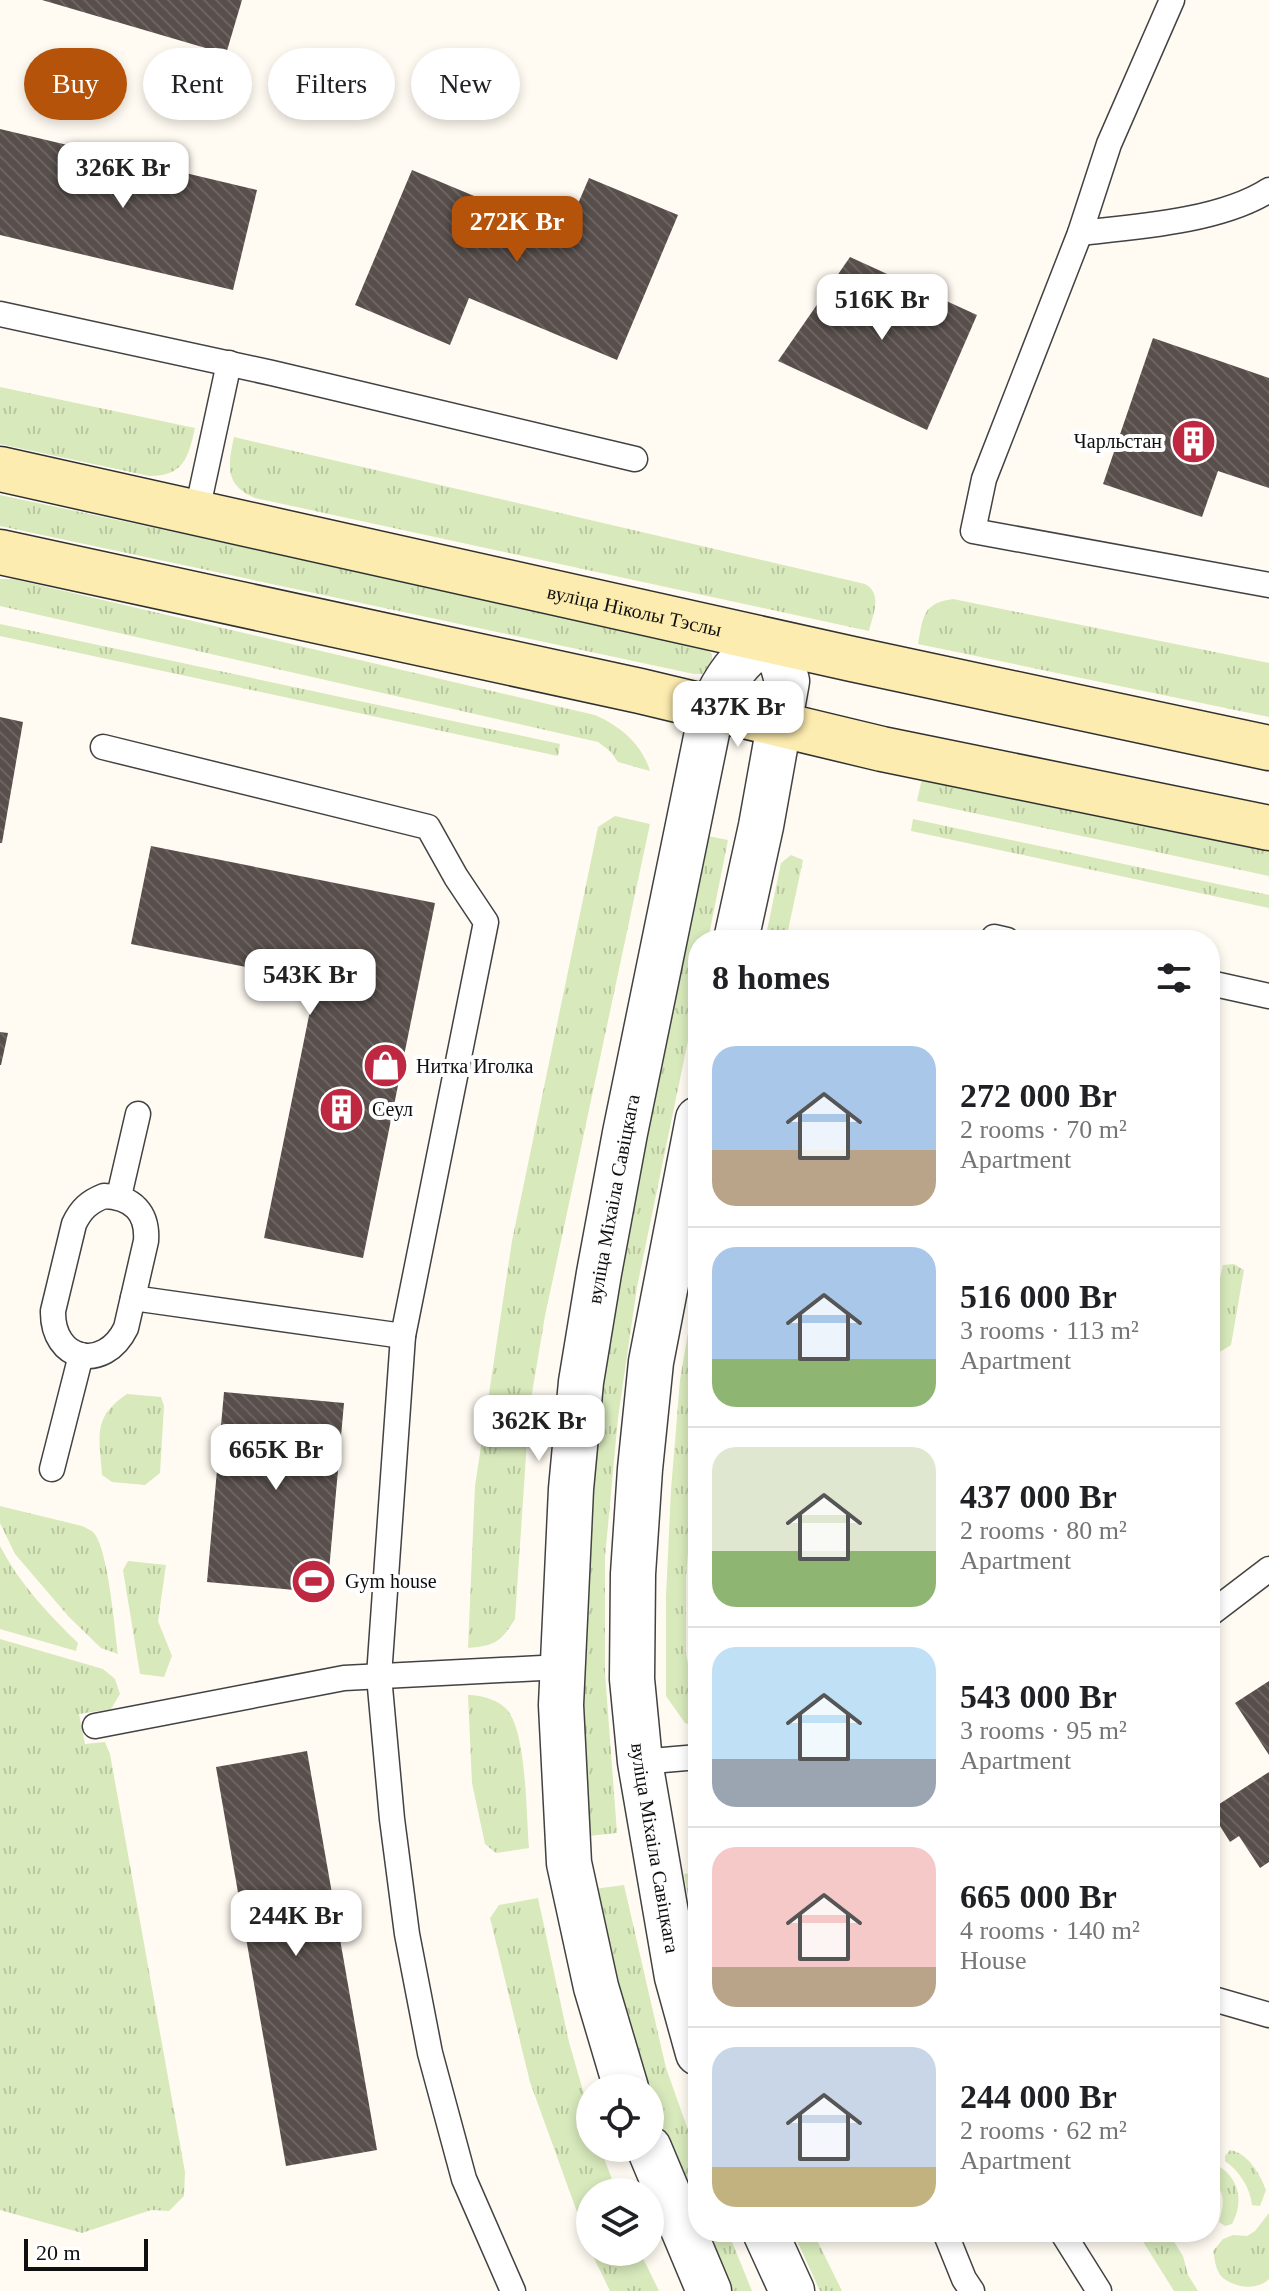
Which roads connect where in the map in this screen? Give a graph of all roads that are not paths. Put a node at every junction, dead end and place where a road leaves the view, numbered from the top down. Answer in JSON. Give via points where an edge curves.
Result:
{"nodes":[{"id":1,"x":1172,"y":0,"type":"edge"},
{"id":2,"x":1269,"y":190,"type":"edge"},
{"id":3,"x":1080,"y":233,"type":"junction"},
{"id":4,"x":0,"y":314,"type":"edge"},
{"id":5,"x":229,"y":363,"type":"junction"},
{"id":6,"x":635,"y":459,"type":"dead end"},
{"id":7,"x":0,"y":469,"type":"edge"},
{"id":8,"x":197,"y":511,"type":"junction"},
{"id":9,"x":0,"y":552,"type":"edge"},
{"id":10,"x":1269,"y":585,"type":"edge"},
{"id":11,"x":764,"y":640,"type":"junction"},
{"id":12,"x":712,"y":708,"type":"junction"},
{"id":13,"x":780,"y":724,"type":"junction"},
{"id":14,"x":103,"y":747,"type":"dead end"},
{"id":15,"x":1269,"y":748,"type":"edge"},
{"id":16,"x":1269,"y":828,"type":"edge"},
{"id":17,"x":738,"y":930,"type":"edge"},
{"id":18,"x":1220,"y":985,"type":"edge"},
{"id":19,"x":1269,"y":996,"type":"edge"},
{"id":20,"x":138,"y":1114,"type":"dead end"},
{"id":21,"x":688,"y":1171,"type":"edge"},
{"id":22,"x":119,"y":1196,"type":"junction"},
{"id":23,"x":133,"y":1298,"type":"junction"},
{"id":24,"x":403,"y":1336,"type":"junction"},
{"id":25,"x":81,"y":1355,"type":"junction"},
{"id":26,"x":52,"y":1469,"type":"dead end"},
{"id":27,"x":1269,"y":1569,"type":"edge"},
{"id":28,"x":1220,"y":1606,"type":"edge"},
{"id":29,"x":561,"y":1667,"type":"junction"},
{"id":30,"x":379,"y":1676,"type":"junction"},
{"id":31,"x":95,"y":1726,"type":"dead end"},
{"id":32,"x":688,"y":1758,"type":"edge"},
{"id":33,"x":640,"y":1762,"type":"junction"},
{"id":34,"x":1220,"y":2001,"type":"edge"},
{"id":35,"x":1269,"y":2015,"type":"edge"},
{"id":36,"x":688,"y":2017,"type":"edge"},
{"id":37,"x":622,"y":2074,"type":"edge"},
{"id":38,"x":655,"y":2162,"type":"edge"},
{"id":39,"x":688,"y":2241,"type":"edge"},
{"id":40,"x":688,"y":2242,"type":"edge"},
{"id":41,"x":770,"y":2242,"type":"edge"},
{"id":42,"x":949,"y":2242,"type":"edge"},
{"id":43,"x":1068,"y":2242,"type":"edge"},
{"id":44,"x":513,"y":2291,"type":"edge"},
{"id":45,"x":709,"y":2291,"type":"edge"},
{"id":46,"x":792,"y":2291,"type":"edge"},
{"id":47,"x":972,"y":2291,"type":"edge"},
{"id":48,"x":1099,"y":2291,"type":"edge"}],
"edges":[{"from":1,"to":3,"type":"lane","via":[[1109,144]]},
{"from":2,"to":3,"type":"lane","via":[[1252,201],[1161,225]]},
{"from":3,"to":10,"type":"lane","via":[[984,479],[973,531]]},
{"from":4,"to":5,"type":"lane"},
{"from":5,"to":6,"type":"lane"},
{"from":5,"to":8,"type":"lane"},
{"from":7,"to":8,"type":"main road","name":"вуліца Ніколы Тэслы"},
{"from":8,"to":11,"type":"main road","name":"вуліца Ніколы Тэслы"},
{"from":9,"to":12,"type":"main road"},
{"from":11,"to":12,"type":"street","name":"вуліца Міхаіла Савіцкага","via":[[737,662]]},
{"from":11,"to":13,"type":"street","via":[[782,663],[787,681]]},
{"from":11,"to":15,"type":"main road","name":"вуліца Ніколы Тэслы"},
{"from":12,"to":13,"type":"main road"},
{"from":12,"to":29,"type":"street","name":"вуліца Міхаіла Савіцкага","via":[[625,1133],[581,1382]]},
{"from":13,"to":16,"type":"main road"},
{"from":13,"to":17,"type":"street"},
{"from":14,"to":24,"type":"lane","via":[[428,827],[486,922]]},
{"from":18,"to":19,"type":"lane"},
{"from":20,"to":22,"type":"lane"},
{"from":21,"to":33,"type":"street","name":"вуліца Міхаіла Савіцкага","via":[[651,1362],[640,1469],[632,1679]]},
{"from":22,"to":23,"type":"lane","via":[[142,1213],[147,1227]]},
{"from":22,"to":25,"type":"lane","via":[[91,1201],[74,1224],[53,1325],[67,1349]]},
{"from":23,"to":24,"type":"lane"},
{"from":23,"to":25,"type":"lane","via":[[119,1341],[109,1351]]},
{"from":24,"to":30,"type":"lane"},
{"from":25,"to":26,"type":"lane"},
{"from":27,"to":28,"type":"lane"},
{"from":29,"to":30,"type":"lane"},
{"from":29,"to":37,"type":"street","name":"вуліца Міхаіла Савіцкага","via":[[569,1863]]},
{"from":30,"to":31,"type":"lane","via":[[344,1678]]},
{"from":30,"to":44,"type":"lane","via":[[407,1934],[430,2053],[464,2179]]},
{"from":32,"to":33,"type":"lane"},
{"from":33,"to":36,"type":"street","name":"вуліца Міхаіла Савіцкага"},
{"from":34,"to":35,"type":"lane"},
{"from":38,"to":39,"type":"street"},
{"from":40,"to":45,"type":"street"},
{"from":41,"to":46,"type":"street"},
{"from":42,"to":47,"type":"lane"},
{"from":43,"to":48,"type":"lane"}]}
